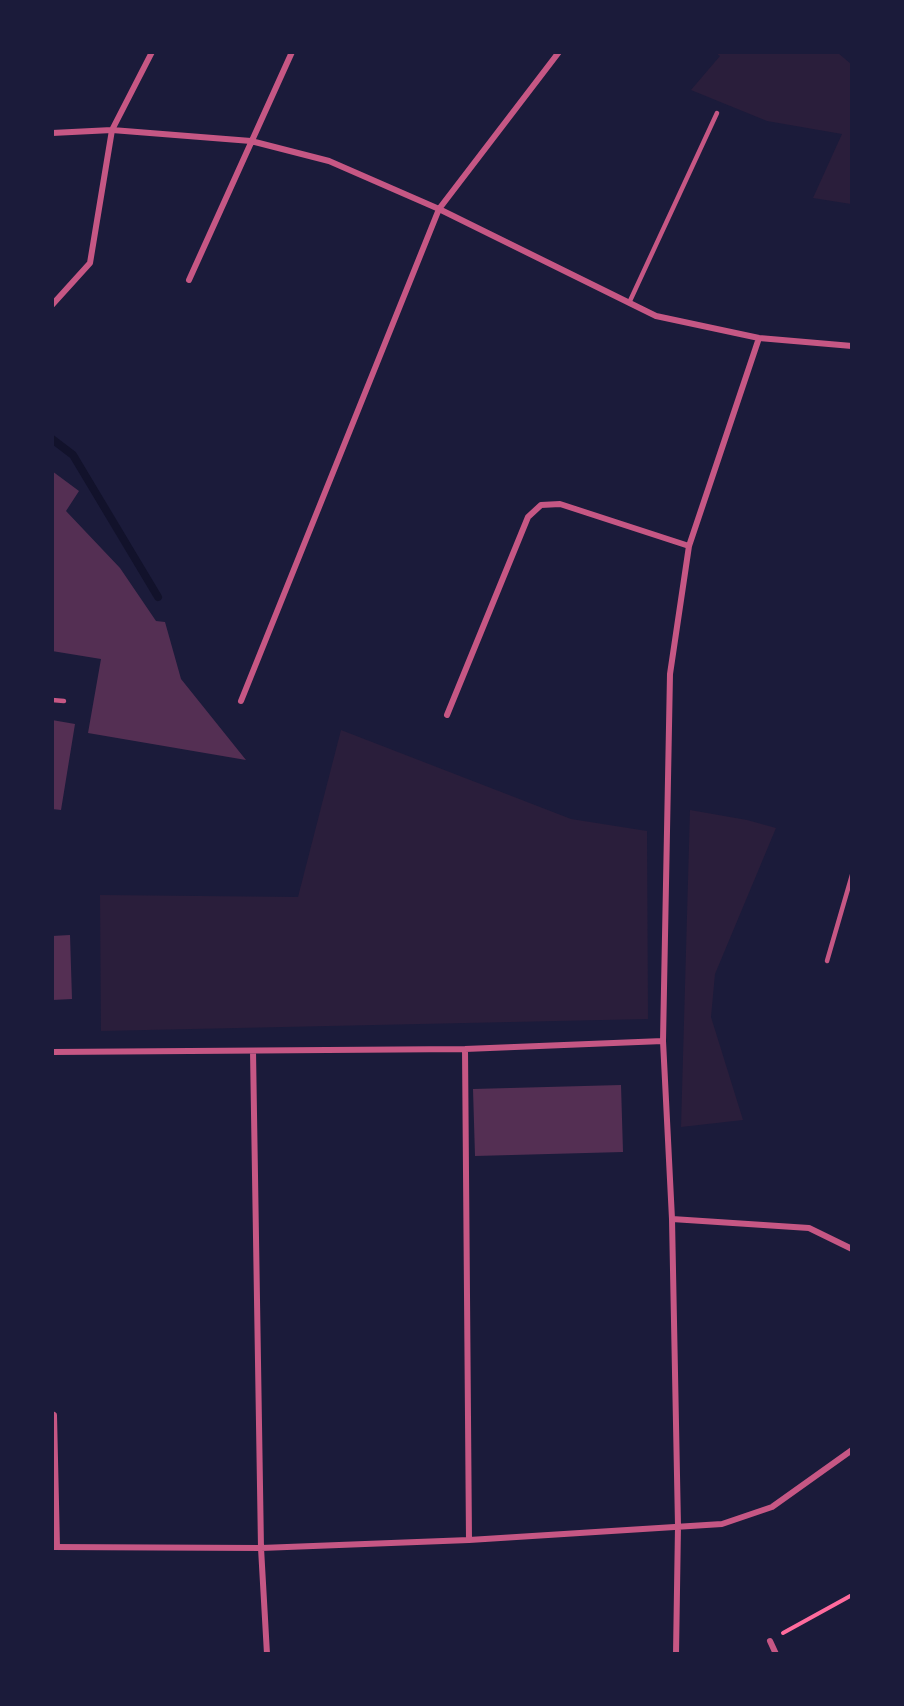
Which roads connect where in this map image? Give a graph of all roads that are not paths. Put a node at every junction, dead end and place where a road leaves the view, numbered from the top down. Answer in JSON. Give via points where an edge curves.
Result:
{"nodes":[{"id":1,"x":152,"y":52,"type":"edge"},
{"id":2,"x":292,"y":52,"type":"edge"},
{"id":3,"x":559,"y":52,"type":"edge"},
{"id":4,"x":717,"y":113,"type":"dead end"},
{"id":5,"x":112,"y":130,"type":"junction"},
{"id":6,"x":52,"y":133,"type":"edge"},
{"id":7,"x":251,"y":141,"type":"junction"},
{"id":8,"x":439,"y":209,"type":"junction"},
{"id":9,"x":189,"y":280,"type":"dead end"},
{"id":10,"x":629,"y":303,"type":"junction"},
{"id":11,"x":52,"y":305,"type":"edge"},
{"id":12,"x":759,"y":338,"type":"junction"},
{"id":13,"x":852,"y":346,"type":"edge"},
{"id":14,"x":689,"y":546,"type":"junction"},
{"id":15,"x":52,"y":700,"type":"edge"},
{"id":16,"x":64,"y":701,"type":"dead end"},
{"id":17,"x":241,"y":701,"type":"dead end"},
{"id":18,"x":447,"y":715,"type":"dead end"},
{"id":19,"x":852,"y":875,"type":"edge"},
{"id":20,"x":827,"y":961,"type":"dead end"},
{"id":21,"x":663,"y":1041,"type":"junction"},
{"id":22,"x":465,"y":1048,"type":"junction"},
{"id":23,"x":253,"y":1051,"type":"junction"},
{"id":24,"x":52,"y":1052,"type":"edge"},
{"id":25,"x":672,"y":1219,"type":"junction"},
{"id":26,"x":852,"y":1249,"type":"edge"},
{"id":27,"x":52,"y":1414,"type":"edge"},
{"id":28,"x":852,"y":1450,"type":"edge"},
{"id":29,"x":678,"y":1527,"type":"junction"},
{"id":30,"x":469,"y":1540,"type":"junction"},
{"id":31,"x":55,"y":1547,"type":"edge"},
{"id":32,"x":261,"y":1548,"type":"junction"},
{"id":33,"x":770,"y":1641,"type":"road end"},
{"id":34,"x":267,"y":1653,"type":"edge"},
{"id":35,"x":676,"y":1653,"type":"edge"},
{"id":36,"x":776,"y":1653,"type":"edge"}],
"edges":[{"from":1,"to":5,"type":"street"},
{"from":2,"to":7,"type":"street"},
{"from":3,"to":8,"type":"street"},
{"from":4,"to":10,"type":"lane"},
{"from":5,"to":6,"type":"street"},
{"from":5,"to":7,"type":"street"},
{"from":5,"to":11,"type":"street","via":[[90,263]]},
{"from":7,"to":8,"type":"street","via":[[329,161]]},
{"from":7,"to":9,"type":"street"},
{"from":8,"to":10,"type":"street"},
{"from":8,"to":17,"type":"street"},
{"from":10,"to":12,"type":"street","via":[[656,316]]},
{"from":12,"to":13,"type":"street"},
{"from":12,"to":14,"type":"street"},
{"from":14,"to":18,"type":"street","via":[[560,504],[541,505],[528,517]]},
{"from":14,"to":21,"type":"street","via":[[670,675]]},
{"from":15,"to":16,"type":"lane"},
{"from":19,"to":20,"type":"lane"},
{"from":21,"to":22,"type":"street"},
{"from":21,"to":25,"type":"street"},
{"from":22,"to":23,"type":"street"},
{"from":22,"to":30,"type":"street"},
{"from":23,"to":24,"type":"street"},
{"from":23,"to":32,"type":"street"},
{"from":25,"to":26,"type":"street","via":[[808,1228]]},
{"from":25,"to":29,"type":"street"},
{"from":27,"to":31,"type":"street"},
{"from":28,"to":29,"type":"street","via":[[772,1507],[722,1524]]},
{"from":29,"to":30,"type":"street"},
{"from":29,"to":35,"type":"street"},
{"from":30,"to":32,"type":"street"},
{"from":31,"to":32,"type":"street"},
{"from":32,"to":34,"type":"street"},
{"from":33,"to":36,"type":"street"}]}
